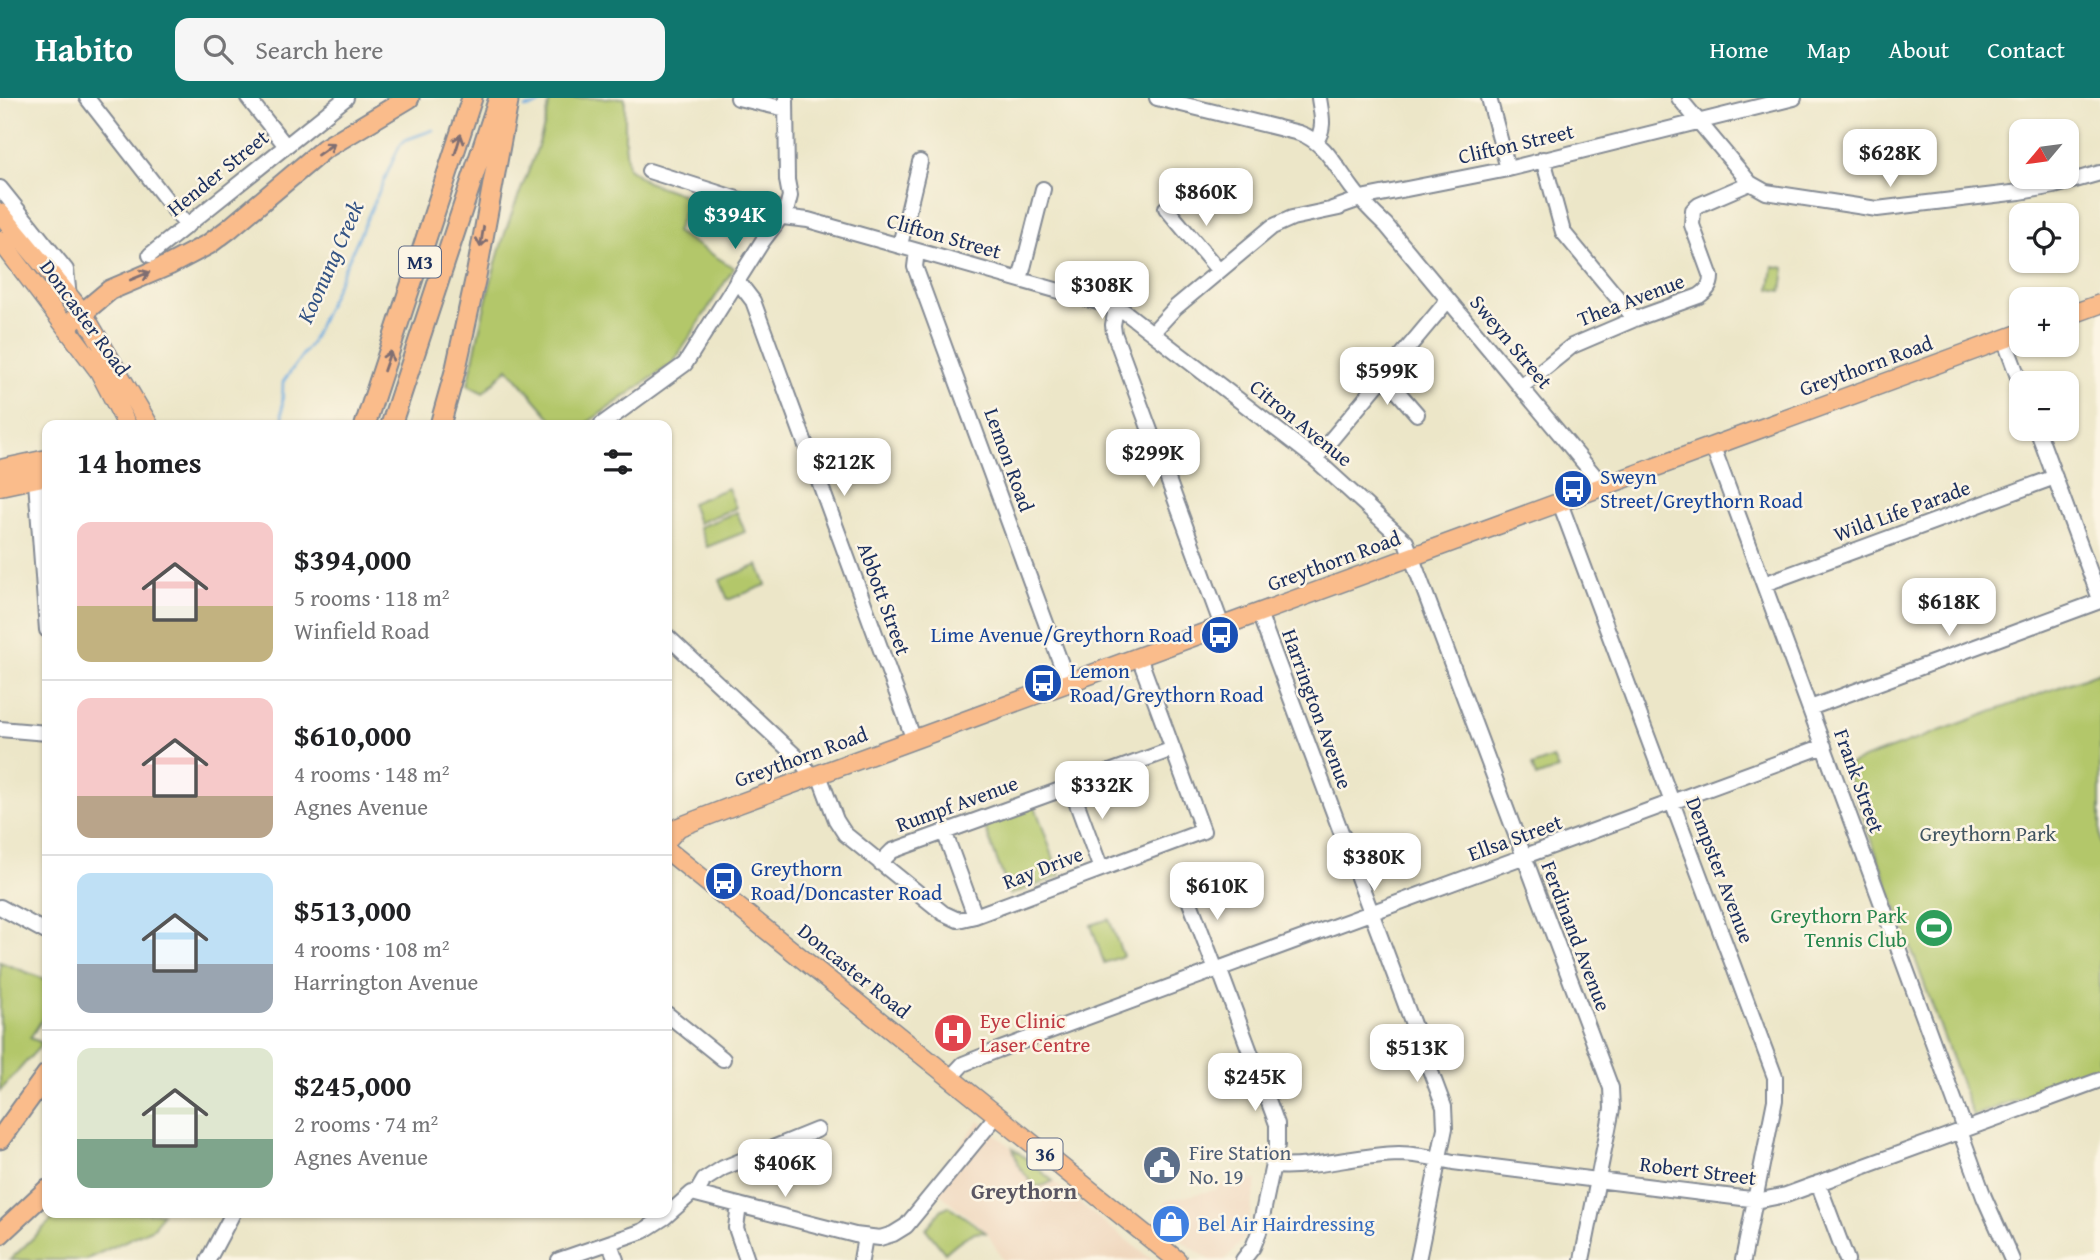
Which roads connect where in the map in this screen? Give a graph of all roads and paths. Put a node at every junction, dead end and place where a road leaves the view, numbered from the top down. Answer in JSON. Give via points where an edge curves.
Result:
{"nodes":[{"id":1,"x":86,"y":98,"type":"edge"},
{"id":2,"x":248,"y":98,"type":"edge"},
{"id":3,"x":346,"y":98,"type":"edge"},
{"id":4,"x":409,"y":98,"type":"edge"},
{"id":5,"x":472,"y":98,"type":"edge"},
{"id":6,"x":499,"y":98,"type":"edge"},
{"id":7,"x":509,"y":98,"type":"edge"},
{"id":8,"x":738,"y":98,"type":"edge"},
{"id":9,"x":1157,"y":98,"type":"edge"},
{"id":10,"x":1319,"y":98,"type":"edge"},
{"id":11,"x":1489,"y":98,"type":"edge"},
{"id":12,"x":1679,"y":98,"type":"edge"},
{"id":13,"x":1794,"y":98,"type":"edge"},
{"id":14,"x":786,"y":104,"type":"edge"},
{"id":15,"x":1700,"y":122,"type":"junction"},
{"id":16,"x":1316,"y":141,"type":"junction"},
{"id":17,"x":286,"y":146,"type":"junction"},
{"id":18,"x":1543,"y":159,"type":"junction"},
{"id":19,"x":920,"y":162,"type":"dead end"},
{"id":20,"x":1508,"y":169,"type":"junction"},
{"id":21,"x":649,"y":171,"type":"dead end"},
{"id":22,"x":2100,"y":173,"type":"edge"},
{"id":23,"x":1750,"y":183,"type":"junction"},
{"id":24,"x":0,"y":188,"type":"edge"},
{"id":25,"x":1043,"y":189,"type":"dead end"},
{"id":26,"x":1366,"y":201,"type":"junction"},
{"id":27,"x":1166,"y":208,"type":"dead end"},
{"id":28,"x":780,"y":212,"type":"junction"},
{"id":29,"x":0,"y":213,"type":"edge"},
{"id":30,"x":187,"y":226,"type":"junction"},
{"id":31,"x":18,"y":235,"type":"junction"},
{"id":32,"x":0,"y":240,"type":"edge"},
{"id":33,"x":900,"y":245,"type":"junction"},
{"id":34,"x":917,"y":250,"type":"junction"},
{"id":35,"x":150,"y":256,"type":"dead end"},
{"id":36,"x":1219,"y":271,"type":"junction"},
{"id":37,"x":737,"y":280,"type":"junction"},
{"id":38,"x":1020,"y":280,"type":"junction"},
{"id":39,"x":42,"y":295,"type":"junction"},
{"id":40,"x":69,"y":297,"type":"junction"},
{"id":41,"x":1448,"y":300,"type":"junction"},
{"id":42,"x":2100,"y":304,"type":"edge"},
{"id":43,"x":1121,"y":310,"type":"junction"},
{"id":44,"x":2079,"y":312,"type":"edge"},
{"id":45,"x":83,"y":313,"type":"junction"},
{"id":46,"x":1635,"y":319,"type":"junction"},
{"id":47,"x":67,"y":326,"type":"junction"},
{"id":48,"x":1149,"y":329,"type":"junction"},
{"id":49,"x":2009,"y":337,"type":"edge"},
{"id":50,"x":1384,"y":376,"type":"junction"},
{"id":51,"x":1521,"y":387,"type":"junction"},
{"id":52,"x":117,"y":405,"type":"junction"},
{"id":53,"x":1417,"y":414,"type":"dead end"},
{"id":54,"x":111,"y":420,"type":"edge"},
{"id":55,"x":124,"y":420,"type":"edge"},
{"id":56,"x":144,"y":420,"type":"edge"},
{"id":57,"x":367,"y":420,"type":"edge"},
{"id":58,"x":393,"y":420,"type":"edge"},
{"id":59,"x":441,"y":420,"type":"edge"},
{"id":60,"x":608,"y":420,"type":"edge"},
{"id":61,"x":2042,"y":441,"type":"edge"},
{"id":62,"x":1713,"y":447,"type":"junction"},
{"id":63,"x":1315,"y":458,"type":"junction"},
{"id":64,"x":0,"y":469,"type":"edge"},
{"id":65,"x":41,"y":469,"type":"edge"},
{"id":66,"x":2055,"y":477,"type":"junction"},
{"id":67,"x":0,"y":486,"type":"edge"},
{"id":68,"x":1604,"y":487,"type":"junction"},
{"id":69,"x":42,"y":496,"type":"edge"},
{"id":70,"x":1560,"y":503,"type":"junction"},
{"id":71,"x":1412,"y":557,"type":"junction"},
{"id":72,"x":1764,"y":584,"type":"junction"},
{"id":73,"x":2100,"y":600,"type":"edge"},
{"id":74,"x":1259,"y":613,"type":"junction"},
{"id":75,"x":1222,"y":626,"type":"junction"},
{"id":76,"x":672,"y":641,"type":"edge"},
{"id":77,"x":1139,"y":657,"type":"junction"},
{"id":78,"x":1068,"y":683,"type":"junction"},
{"id":79,"x":1810,"y":708,"type":"junction"},
{"id":80,"x":0,"y":729,"type":"edge"},
{"id":81,"x":42,"y":733,"type":"edge"},
{"id":82,"x":914,"y":740,"type":"junction"},
{"id":83,"x":1824,"y":746,"type":"junction"},
{"id":84,"x":1173,"y":748,"type":"junction"},
{"id":85,"x":816,"y":776,"type":"junction"},
{"id":86,"x":1070,"y":785,"type":"junction"},
{"id":87,"x":1672,"y":802,"type":"junction"},
{"id":88,"x":944,"y":831,"type":"junction"},
{"id":89,"x":672,"y":835,"type":"edge"},
{"id":90,"x":672,"y":854,"type":"edge"},
{"id":91,"x":1523,"y":857,"type":"junction"},
{"id":92,"x":880,"y":863,"type":"junction"},
{"id":93,"x":1101,"y":869,"type":"junction"},
{"id":94,"x":1186,"y":891,"type":"dead end"},
{"id":95,"x":0,"y":907,"type":"edge"},
{"id":96,"x":1371,"y":913,"type":"junction"},
{"id":97,"x":975,"y":916,"type":"junction"},
{"id":98,"x":42,"y":930,"type":"edge"},
{"id":99,"x":1217,"y":970,"type":"junction"},
{"id":100,"x":672,"y":1018,"type":"edge"},
{"id":101,"x":723,"y":1059,"type":"dead end"},
{"id":102,"x":950,"y":1078,"type":"junction"},
{"id":103,"x":2100,"y":1080,"type":"edge"},
{"id":104,"x":42,"y":1081,"type":"edge"},
{"id":105,"x":42,"y":1096,"type":"edge"},
{"id":106,"x":997,"y":1115,"type":"junction"},
{"id":107,"x":817,"y":1130,"type":"dead end"},
{"id":108,"x":1962,"y":1130,"type":"junction"},
{"id":109,"x":0,"y":1141,"type":"edge"},
{"id":110,"x":1438,"y":1159,"type":"junction"},
{"id":111,"x":1273,"y":1166,"type":"junction"},
{"id":112,"x":1598,"y":1180,"type":"junction"},
{"id":113,"x":1818,"y":1183,"type":"junction"},
{"id":114,"x":42,"y":1195,"type":"edge"},
{"id":115,"x":702,"y":1195,"type":"junction"},
{"id":116,"x":1755,"y":1200,"type":"junction"},
{"id":117,"x":739,"y":1205,"type":"junction"},
{"id":118,"x":672,"y":1211,"type":"edge"},
{"id":119,"x":230,"y":1218,"type":"edge"},
{"id":120,"x":663,"y":1218,"type":"edge"},
{"id":121,"x":0,"y":1234,"type":"edge"},
{"id":122,"x":866,"y":1237,"type":"junction"},
{"id":123,"x":610,"y":1244,"type":"junction"},
{"id":124,"x":1171,"y":1258,"type":"edge"},
{"id":125,"x":208,"y":1260,"type":"edge"},
{"id":126,"x":559,"y":1260,"type":"edge"},
{"id":127,"x":616,"y":1260,"type":"edge"},
{"id":128,"x":747,"y":1260,"type":"edge"},
{"id":129,"x":861,"y":1260,"type":"edge"},
{"id":130,"x":1243,"y":1260,"type":"edge"},
{"id":131,"x":1418,"y":1260,"type":"edge"},
{"id":132,"x":1583,"y":1260,"type":"edge"},
{"id":133,"x":1743,"y":1260,"type":"edge"},
{"id":134,"x":1847,"y":1260,"type":"edge"},
{"id":135,"x":2012,"y":1260,"type":"edge"}],
"edges":[{"from":1,"to":30,"type":"street"},
{"from":2,"to":17,"type":"street"},
{"from":3,"to":17,"type":"street","name":"Hender Street"},
{"from":45,"to":4,"type":"highway","one_way":true,"via":[[120,284],[209,244],[324,149]]},
{"from":57,"to":5,"type":"highway","number":"M3","one_way":true},
{"from":6,"to":58,"type":"highway","number":"M3"},
{"from":7,"to":59,"type":"highway","one_way":true,"via":[[476,276]]},
{"from":8,"to":14,"type":"street"},
{"from":9,"to":16,"type":"street","name":"Sweyn Street","via":[[1299,132]]},
{"from":10,"to":16,"type":"street","via":[[1323,126]]},
{"from":11,"to":20,"type":"street"},
{"from":12,"to":15,"type":"street"},
{"from":13,"to":15,"type":"street","name":"Clifton Street"},
{"from":14,"to":28,"type":"street","via":[[787,180]]},
{"from":15,"to":18,"type":"street","name":"Clifton Street"},
{"from":15,"to":23,"type":"street"},
{"from":16,"to":26,"type":"street","name":"Sweyn Street"},
{"from":17,"to":30,"type":"street","name":"Hender Street"},
{"from":18,"to":20,"type":"street","name":"Clifton Street"},
{"from":18,"to":46,"type":"street","via":[[1563,232]]},
{"from":19,"to":33,"type":"street"},
{"from":20,"to":26,"type":"street","name":"Clifton Street"},
{"from":21,"to":28,"type":"street","name":"Clifton Street"},
{"from":22,"to":23,"type":"street","via":[[2020,192],[1877,209],[1766,192]]},
{"from":23,"to":46,"type":"street","name":"Thea Avenue","via":[[1693,210],[1692,225],[1711,277],[1706,291]]},
{"from":24,"to":40,"type":"street","name":"Doncaster Road","via":[[66,270]]},
{"from":25,"to":38,"type":"street"},
{"from":26,"to":36,"type":"street","name":"Clifton Street","via":[[1276,224]]},
{"from":26,"to":41,"type":"street","name":"Sweyn Street"},
{"from":27,"to":36,"type":"street"},
{"from":28,"to":33,"type":"street","name":"Clifton Street"},
{"from":28,"to":37,"type":"street"},
{"from":29,"to":31,"type":"main road","name":"Doncaster Road"},
{"from":30,"to":35,"type":"street","name":"Hender Street"},
{"from":31,"to":39,"type":"main road","via":[[25,259],[48,287]]},
{"from":31,"to":40,"type":"main road","name":"Doncaster Road"},
{"from":32,"to":39,"type":"main road","name":"Doncaster Road"},
{"from":33,"to":34,"type":"street","name":"Clifton Street"},
{"from":34,"to":38,"type":"street","name":"Clifton Street"},
{"from":34,"to":78,"type":"street","name":"Lemon Road","via":[[915,267]]},
{"from":36,"to":48,"type":"street","name":"Clifton Street"},
{"from":37,"to":60,"type":"street","via":[[682,367]]},
{"from":37,"to":82,"type":"street","name":"Abbott Street","via":[[753,301]]},
{"from":38,"to":43,"type":"street","name":"Clifton Street"},
{"from":39,"to":47,"type":"main road","name":"Doncaster Road"},
{"from":40,"to":45,"type":"main road","name":"Doncaster Road"},
{"from":41,"to":50,"type":"street"},
{"from":41,"to":51,"type":"street","name":"Sweyn Street"},
{"from":42,"to":44,"type":"main road"},
{"from":43,"to":48,"type":"street","name":"Clifton Street"},
{"from":43,"to":75,"type":"street","via":[[1117,341]]},
{"from":45,"to":47,"type":"highway"},
{"from":45,"to":56,"type":"main road","name":"Doncaster Road"},
{"from":46,"to":51,"type":"street","name":"Thea Avenue","via":[[1572,346]]},
{"from":47,"to":52,"type":"main road","name":"Doncaster Road"},
{"from":48,"to":63,"type":"street","name":"Citron Avenue"},
{"from":49,"to":62,"type":"main road","name":"Greythorn Road"},
{"from":50,"to":53,"type":"street"},
{"from":50,"to":63,"type":"street"},
{"from":51,"to":68,"type":"street","name":"Sweyn Street"},
{"from":52,"to":54,"type":"main road"},
{"from":52,"to":55,"type":"main road","name":"Doncaster Road"},
{"from":61,"to":66,"type":"street"},
{"from":62,"to":68,"type":"main road","name":"Greythorn Road"},
{"from":62,"to":72,"type":"street","name":"Frank Street"},
{"from":63,"to":71,"type":"street","name":"Citron Avenue","via":[[1403,538]]},
{"from":64,"to":65,"type":"main road"},
{"from":65,"to":67,"type":"main road"},
{"from":65,"to":69,"type":"street"},
{"from":66,"to":72,"type":"street","name":"Wild Life Parade"},
{"from":66,"to":73,"type":"street"},
{"from":68,"to":70,"type":"main road","name":"Greythorn Road"},
{"from":70,"to":71,"type":"main road","name":"Greythorn Road"},
{"from":70,"to":87,"type":"street","name":"Dempster Avenue"},
{"from":71,"to":74,"type":"main road","name":"Greythorn Road"},
{"from":71,"to":91,"type":"street","name":"Ferdinand Avenue"},
{"from":72,"to":79,"type":"street","name":"Frank Street"},
{"from":73,"to":79,"type":"street"},
{"from":74,"to":75,"type":"main road","name":"Greythorn Road"},
{"from":74,"to":96,"type":"street","name":"Harrington Avenue"},
{"from":75,"to":77,"type":"main road","name":"Greythorn Road"},
{"from":76,"to":85,"type":"street","name":"Ray Drive"},
{"from":77,"to":78,"type":"main road","name":"Greythorn Road"},
{"from":77,"to":84,"type":"street","name":"Ray Drive"},
{"from":78,"to":82,"type":"main road","name":"Greythorn Road"},
{"from":79,"to":83,"type":"street","name":"Frank Street"},
{"from":80,"to":81,"type":"street"},
{"from":82,"to":85,"type":"main road","name":"Greythorn Road"},
{"from":83,"to":87,"type":"street","name":"Ellsa Street"},
{"from":83,"to":108,"type":"street","name":"Frank Street"},
{"from":84,"to":86,"type":"street","name":"Rumpf Avenue"},
{"from":84,"to":93,"type":"street","name":"Ray Drive","via":[[1203,831]]},
{"from":85,"to":89,"type":"main road","name":"Greythorn Road","via":[[679,827]]},
{"from":85,"to":92,"type":"street","name":"Ray Drive","via":[[841,830]]},
{"from":86,"to":88,"type":"street","name":"Rumpf Avenue"},
{"from":86,"to":93,"type":"street"},
{"from":87,"to":91,"type":"street","name":"Ellsa Street"},
{"from":87,"to":116,"type":"street","name":"Dempster Avenue","via":[[1775,1077],[1776,1094]]},
{"from":88,"to":92,"type":"street","name":"Rumpf Avenue","via":[[892,851]]},
{"from":88,"to":97,"type":"street"},
{"from":90,"to":102,"type":"main road","name":"Doncaster Road","number":"36"},
{"from":91,"to":96,"type":"street","name":"Ellsa Street"},
{"from":91,"to":112,"type":"street","name":"Ferdinand Avenue","via":[[1611,1088],[1612,1110]]},
{"from":92,"to":97,"type":"street","name":"Ray Drive","via":[[949,917],[963,920]]},
{"from":93,"to":97,"type":"street","name":"Ray Drive"},
{"from":94,"to":99,"type":"street"},
{"from":95,"to":98,"type":"street"},
{"from":96,"to":99,"type":"street","name":"Ellsa Street"},
{"from":96,"to":110,"type":"street","name":"Harrington Avenue","via":[[1444,1107]]},
{"from":99,"to":102,"type":"street","name":"Ellsa Street","via":[[968,1062]]},
{"from":99,"to":111,"type":"street","via":[[1274,1113],[1278,1132]]},
{"from":100,"to":101,"type":"street"},
{"from":102,"to":106,"type":"main road","name":"Doncaster Road","number":"36"},
{"from":103,"to":108,"type":"street","name":"Robert Street"},
{"from":104,"to":109,"type":"highway"},
{"from":105,"to":109,"type":"highway"},
{"from":106,"to":122,"type":"street","via":[[912,1221],[889,1236]]},
{"from":106,"to":124,"type":"main road","name":"Doncaster Road","number":"36"},
{"from":107,"to":115,"type":"street","via":[[718,1171]]},
{"from":108,"to":113,"type":"street","name":"Robert Street"},
{"from":108,"to":135,"type":"street","name":"Frank Street","via":[[1984,1197]]},
{"from":110,"to":111,"type":"street","name":"Robert Street","via":[[1397,1154],[1305,1167]]},
{"from":110,"to":112,"type":"street","name":"Robert Street"},
{"from":110,"to":131,"type":"street","name":"Harrington Avenue"},
{"from":111,"to":130,"type":"street","via":[[1259,1232]]},
{"from":112,"to":116,"type":"street","name":"Robert Street"},
{"from":112,"to":132,"type":"street","name":"Ferdinand Avenue"},
{"from":113,"to":116,"type":"street","name":"Robert Street","via":[[1779,1198]]},
{"from":113,"to":134,"type":"street"},
{"from":114,"to":121,"type":"highway"},
{"from":115,"to":117,"type":"street"},
{"from":115,"to":118,"type":"street","via":[[689,1195]]},
{"from":116,"to":133,"type":"street","name":"Dempster Avenue"},
{"from":117,"to":122,"type":"street"},
{"from":117,"to":128,"type":"street","via":[[736,1228]]},
{"from":119,"to":125,"type":"street"},
{"from":120,"to":123,"type":"street"},
{"from":122,"to":129,"type":"street"},
{"from":123,"to":126,"type":"street"},
{"from":123,"to":127,"type":"street"}]}
